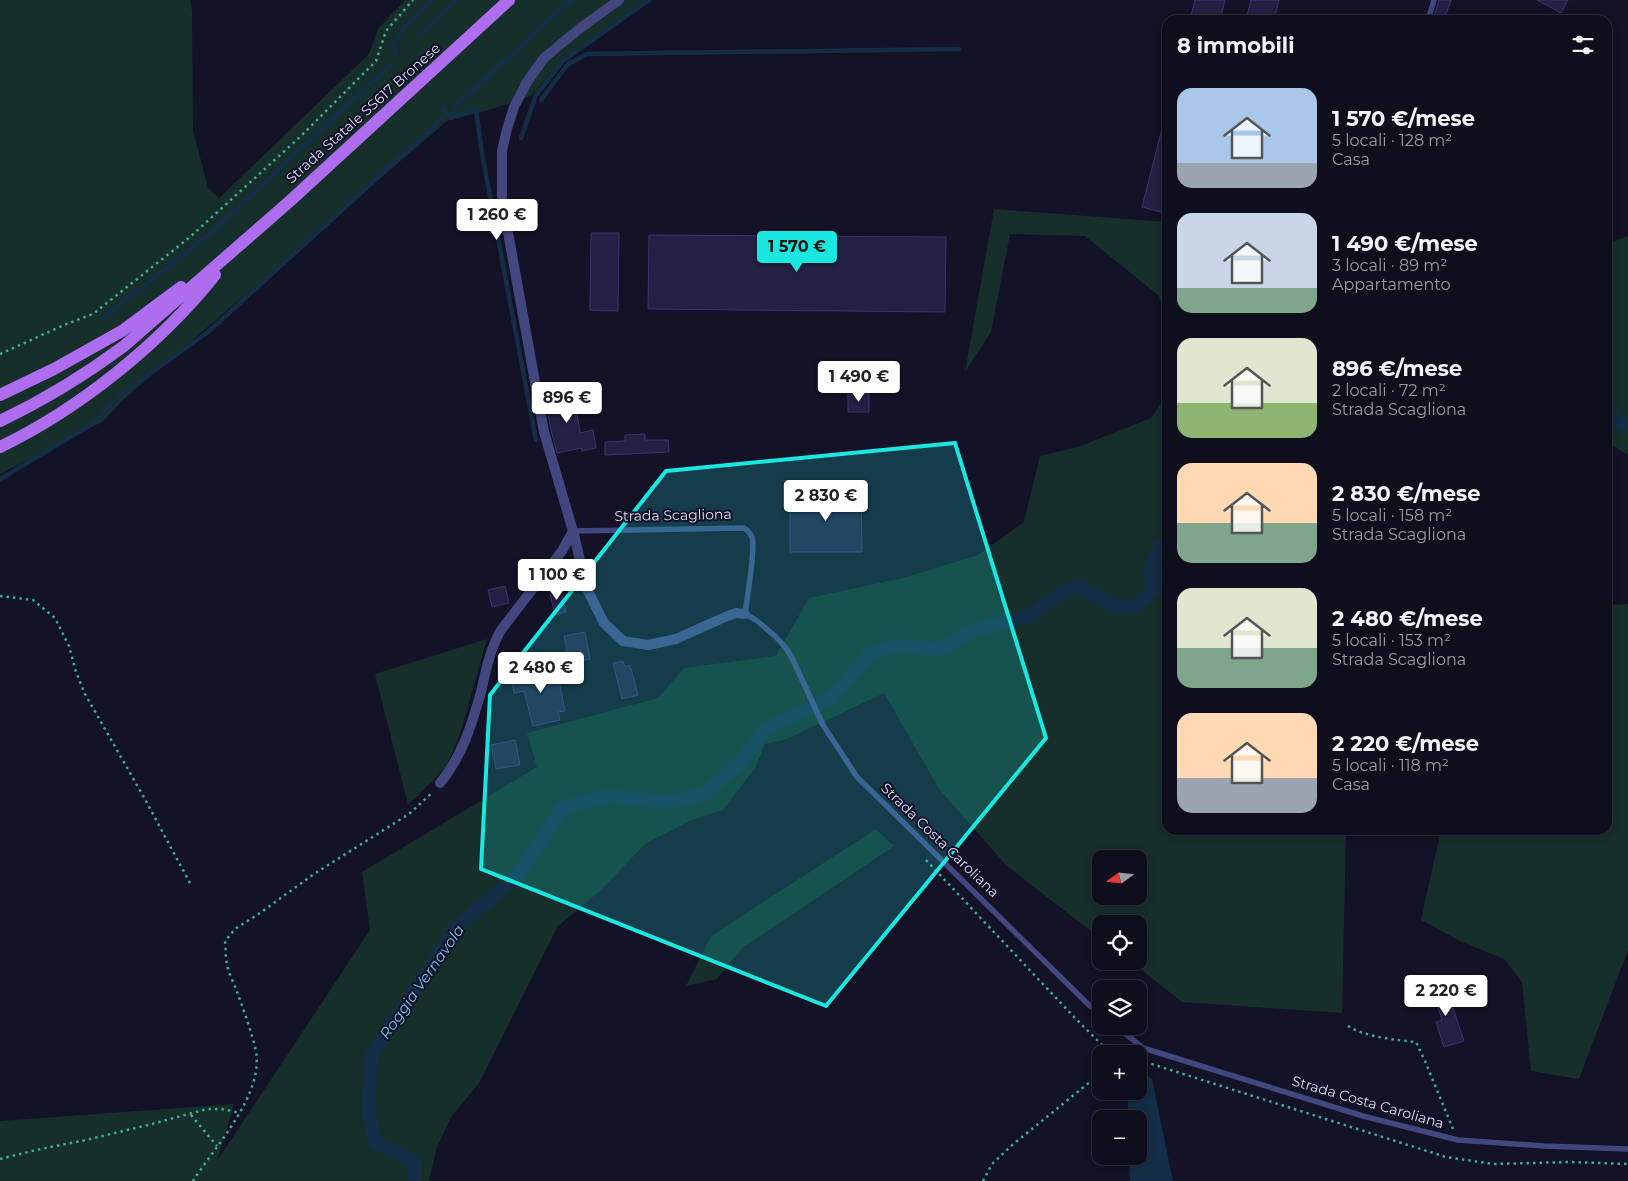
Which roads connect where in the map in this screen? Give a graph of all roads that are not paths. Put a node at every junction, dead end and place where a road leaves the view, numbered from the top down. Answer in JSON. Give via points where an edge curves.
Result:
{"nodes":[{"id":1,"x":509,"y":0,"type":"edge"},
{"id":2,"x":619,"y":0,"type":"edge"},
{"id":3,"x":1434,"y":0,"type":"edge"},
{"id":4,"x":1430,"y":15,"type":"edge"},
{"id":5,"x":236,"y":248,"type":"junction"},
{"id":6,"x":0,"y":395,"type":"edge"},
{"id":7,"x":0,"y":421,"type":"edge"},
{"id":8,"x":0,"y":447,"type":"edge"},
{"id":9,"x":572,"y":531,"type":"junction"},
{"id":10,"x":745,"y":614,"type":"junction"},
{"id":11,"x":440,"y":783,"type":"road end"},
{"id":12,"x":1092,"y":1007,"type":"edge"},
{"id":13,"x":1127,"y":1035,"type":"edge"},
{"id":14,"x":1628,"y":1149,"type":"edge"}],
"edges":[{"from":1,"to":5,"type":"main road","name":"Strada Statale SS617 Bronese"},
{"from":2,"to":9,"type":"street","via":[[544,58],[514,107],[502,151],[502,199],[544,432]]},
{"from":3,"to":4,"type":"lane"},
{"from":5,"to":6,"type":"main road","via":[[122,331]]},
{"from":5,"to":7,"type":"main road","via":[[156,319],[95,367],[58,391]]},
{"from":5,"to":8,"type":"main road","via":[[194,301],[114,374],[52,419]]},
{"from":9,"to":10,"type":"street","via":[[586,589],[604,623],[623,641],[648,645],[662,643],[736,613]]},
{"from":9,"to":10,"type":"lane","name":"Strada Scagliona","via":[[744,528],[752,538],[754,550]]},
{"from":9,"to":11,"type":"street","via":[[562,551],[496,639],[462,749]]},
{"from":10,"to":12,"type":"lane","name":"Strada Costa Caroliana","via":[[775,636],[793,660],[823,725],[857,777]]},
{"from":13,"to":14,"type":"lane","name":"Strada Costa Caroliana","via":[[1143,1048],[1354,1113],[1458,1140]]}]}
